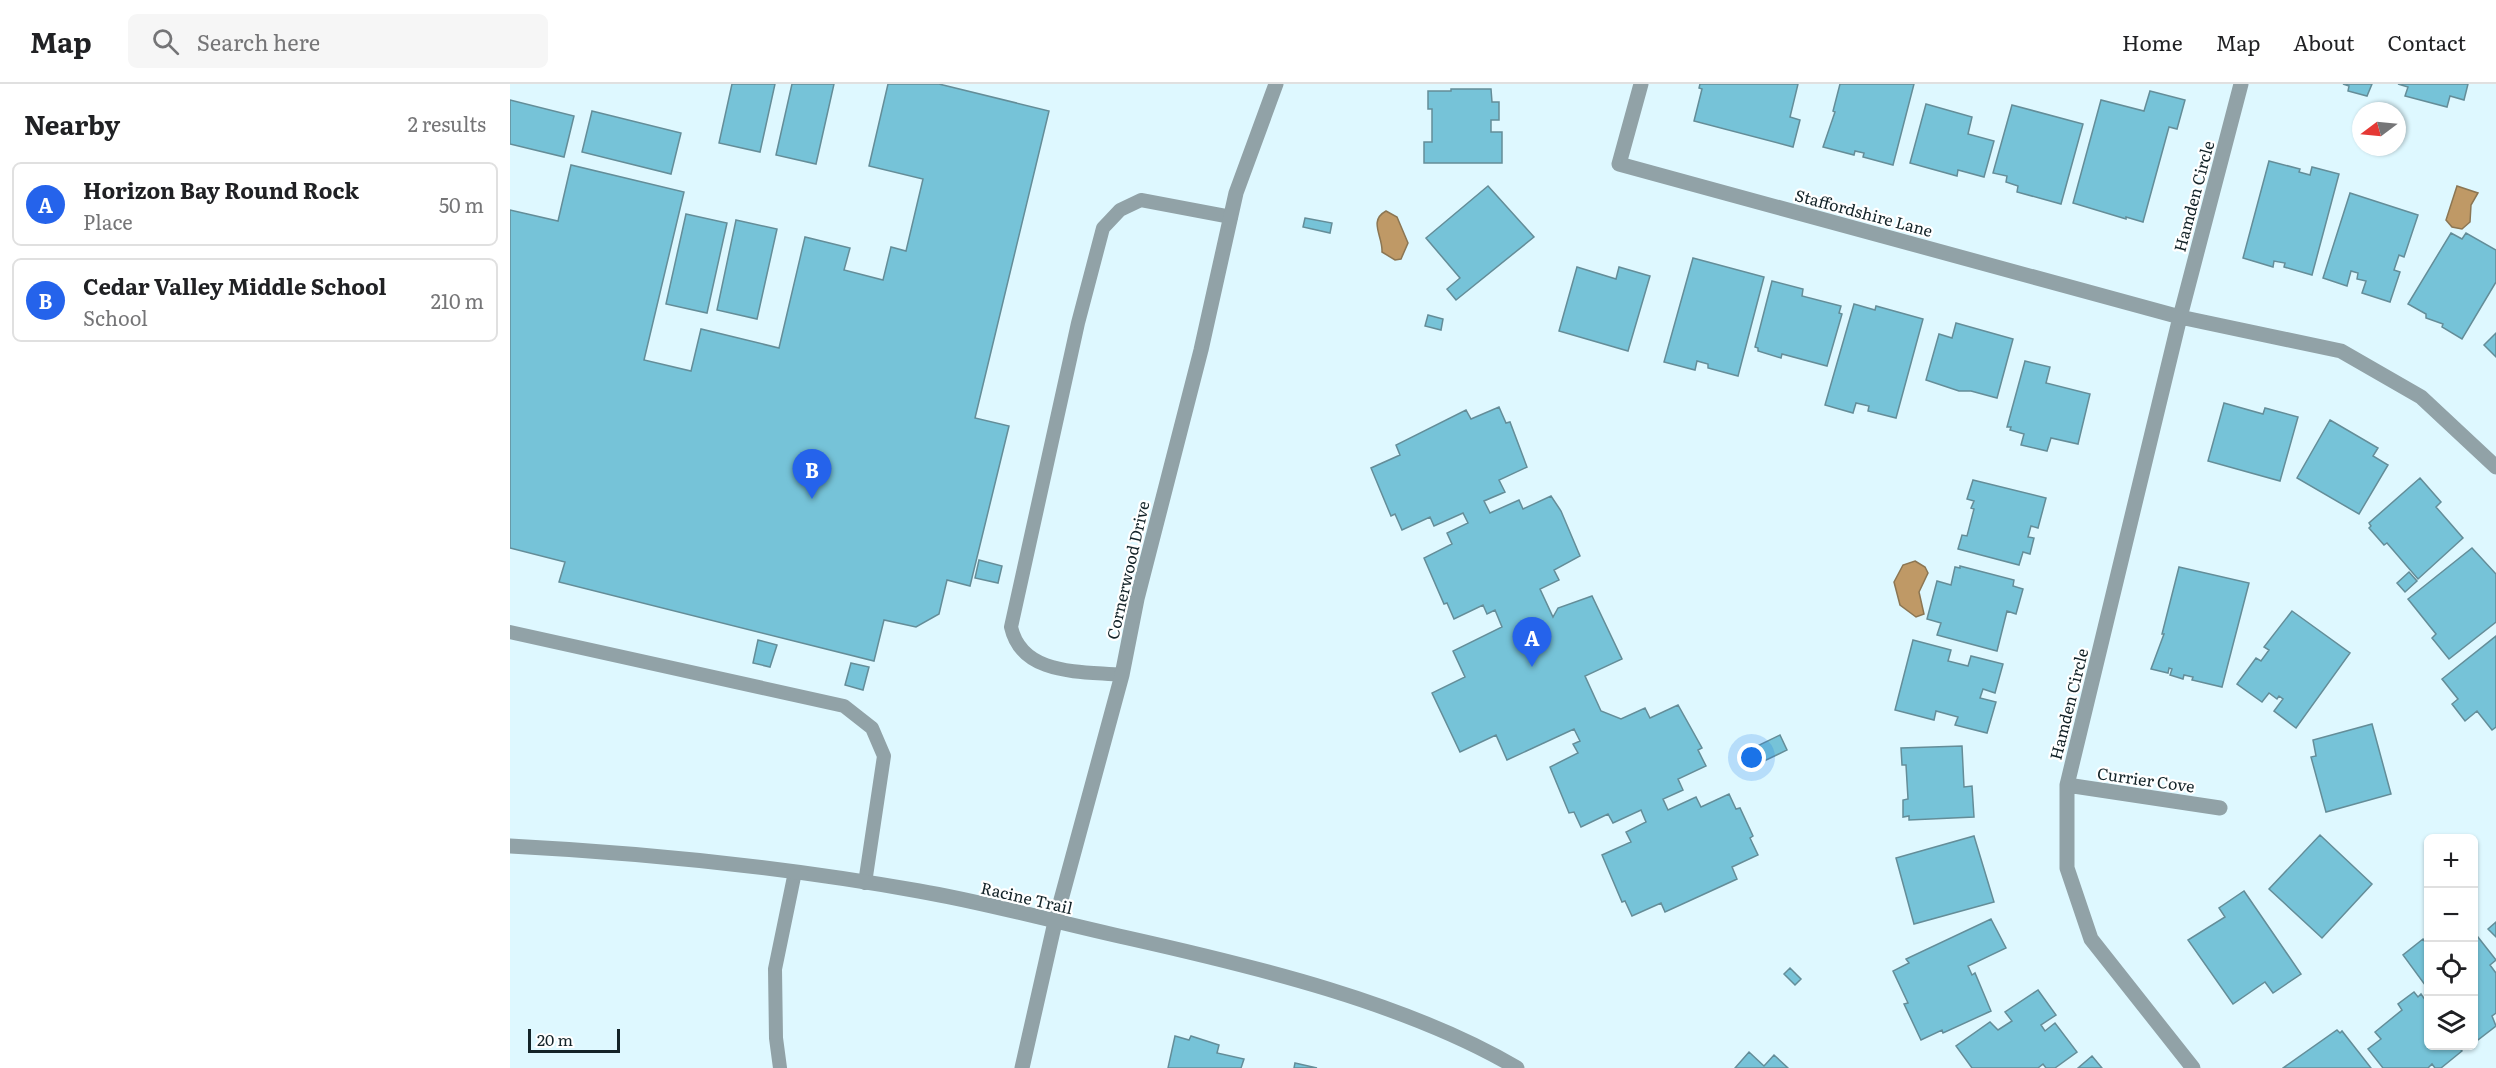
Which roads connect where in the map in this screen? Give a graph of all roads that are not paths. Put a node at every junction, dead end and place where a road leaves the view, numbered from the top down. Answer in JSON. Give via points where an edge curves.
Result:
{"nodes":[{"id":1,"x":1276,"y":84,"type":"edge"},
{"id":2,"x":1641,"y":84,"type":"edge"},
{"id":3,"x":2241,"y":84,"type":"edge"},
{"id":4,"x":1231,"y":217,"type":"junction"},
{"id":5,"x":2180,"y":317,"type":"junction"},
{"id":6,"x":2496,"y":466,"type":"edge"},
{"id":7,"x":510,"y":632,"type":"edge"},
{"id":8,"x":1122,"y":675,"type":"junction"},
{"id":9,"x":2067,"y":785,"type":"junction"},
{"id":10,"x":2220,"y":808,"type":"dead end"},
{"id":11,"x":510,"y":846,"type":"edge"},
{"id":12,"x":795,"y":872,"type":"junction"},
{"id":13,"x":865,"y":883,"type":"junction"},
{"id":14,"x":1055,"y":922,"type":"junction"},
{"id":15,"x":780,"y":1068,"type":"edge"},
{"id":16,"x":1022,"y":1068,"type":"edge"},
{"id":17,"x":1517,"y":1068,"type":"edge"},
{"id":18,"x":2193,"y":1068,"type":"edge"}],
"edges":[{"from":1,"to":4,"type":"street","name":"Cornerwood Drive"},
{"from":2,"to":5,"type":"street","name":"Staffordshire Lane","via":[[1619,164]]},
{"from":3,"to":5,"type":"street","name":"Hamden Circle"},
{"from":4,"to":8,"type":"street","name":"Cornerwood Drive","via":[[1137,599]]},
{"from":4,"to":8,"type":"lane","via":[[1141,200],[1120,210],[1103,228],[1078,323],[1011,627],[1014,642],[1026,657],[1053,668]]},
{"from":5,"to":6,"type":"street","via":[[2341,351],[2421,397]]},
{"from":5,"to":9,"type":"street","name":"Hamden Circle"},
{"from":7,"to":13,"type":"lane","via":[[844,706],[872,728],[884,756]]},
{"from":8,"to":14,"type":"street","name":"Cornerwood Drive"},
{"from":9,"to":10,"type":"street","name":"Currier Cove"},
{"from":9,"to":18,"type":"street","name":"Hamden Circle","via":[[2067,868],[2091,939]]},
{"from":11,"to":12,"type":"street","name":"Racine Trail","via":[[604,851]]},
{"from":12,"to":13,"type":"street","name":"Racine Trail"},
{"from":12,"to":15,"type":"lane","via":[[775,969]]},
{"from":13,"to":14,"type":"street","name":"Racine Trail","via":[[921,891]]},
{"from":14,"to":16,"type":"street","name":"Cornerwood Drive"},
{"from":14,"to":17,"type":"street","name":"Racine Trail","via":[[1212,957],[1364,1002],[1438,1029]]}]}
